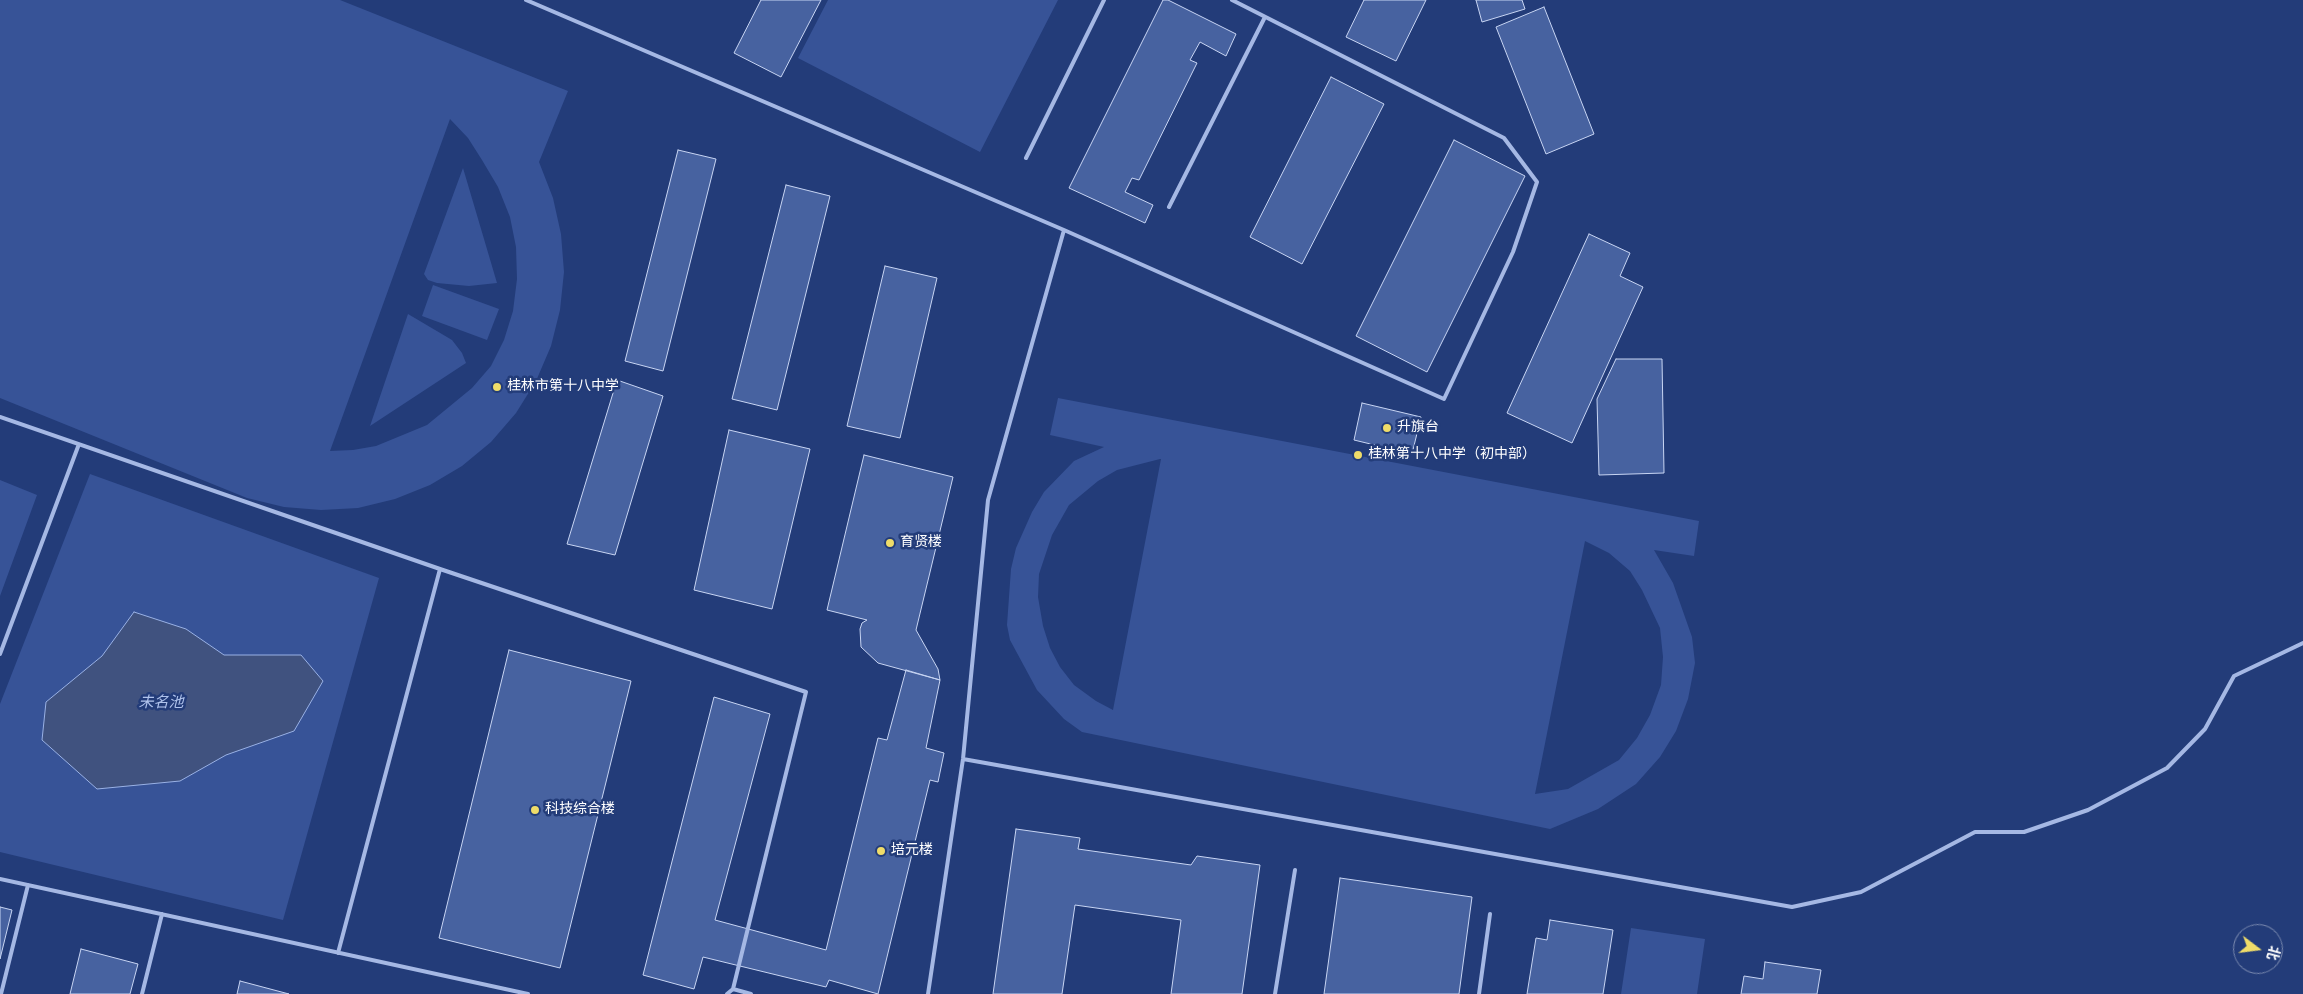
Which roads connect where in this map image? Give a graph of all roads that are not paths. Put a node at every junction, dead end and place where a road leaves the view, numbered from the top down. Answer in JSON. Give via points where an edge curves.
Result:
{"nodes":[{"id":1,"x":526,"y":0,"type":"edge"},
{"id":2,"x":1104,"y":0,"type":"edge"},
{"id":3,"x":1232,"y":0,"type":"edge"},
{"id":4,"x":1265,"y":17,"type":"junction"},
{"id":5,"x":1026,"y":158,"type":"dead end"},
{"id":6,"x":1169,"y":207,"type":"dead end"},
{"id":7,"x":1064,"y":230,"type":"junction"},
{"id":8,"x":0,"y":417,"type":"edge"},
{"id":9,"x":79,"y":444,"type":"junction"},
{"id":10,"x":440,"y":569,"type":"junction"},
{"id":11,"x":2303,"y":643,"type":"edge"},
{"id":12,"x":0,"y":654,"type":"edge"},
{"id":13,"x":963,"y":759,"type":"junction"},
{"id":14,"x":1295,"y":870,"type":"dead end"},
{"id":15,"x":0,"y":878,"type":"edge"},
{"id":16,"x":28,"y":885,"type":"junction"},
{"id":17,"x":162,"y":914,"type":"junction"},
{"id":18,"x":1490,"y":914,"type":"dead end"},
{"id":19,"x":338,"y":952,"type":"junction"},
{"id":20,"x":733,"y":989,"type":"junction"},
{"id":21,"x":1,"y":994,"type":"edge"},
{"id":22,"x":142,"y":994,"type":"edge"},
{"id":23,"x":528,"y":994,"type":"edge"},
{"id":24,"x":727,"y":994,"type":"edge"},
{"id":25,"x":751,"y":994,"type":"edge"},
{"id":26,"x":928,"y":994,"type":"edge"},
{"id":27,"x":1275,"y":994,"type":"edge"},
{"id":28,"x":1479,"y":994,"type":"edge"}],
"edges":[{"from":1,"to":7,"type":"lane"},
{"from":2,"to":5,"type":"lane"},
{"from":3,"to":4,"type":"lane"},
{"from":4,"to":6,"type":"lane"},
{"from":4,"to":7,"type":"lane","via":[[1504,138],[1537,182],[1513,252],[1444,399]]},
{"from":7,"to":13,"type":"lane","via":[[988,500]]},
{"from":8,"to":9,"type":"lane"},
{"from":9,"to":10,"type":"lane"},
{"from":9,"to":12,"type":"lane"},
{"from":10,"to":19,"type":"lane"},
{"from":10,"to":20,"type":"lane","via":[[806,692]]},
{"from":11,"to":13,"type":"lane","via":[[2234,676],[2205,729],[2167,768],[2088,810],[2024,832],[1975,832],[1861,892],[1792,907]]},
{"from":13,"to":26,"type":"lane"},
{"from":14,"to":27,"type":"lane"},
{"from":15,"to":16,"type":"lane"},
{"from":16,"to":17,"type":"lane"},
{"from":16,"to":21,"type":"lane"},
{"from":17,"to":19,"type":"lane"},
{"from":17,"to":22,"type":"lane"},
{"from":18,"to":28,"type":"lane"},
{"from":19,"to":23,"type":"lane"},
{"from":20,"to":24,"type":"lane"},
{"from":20,"to":25,"type":"lane"}]}
